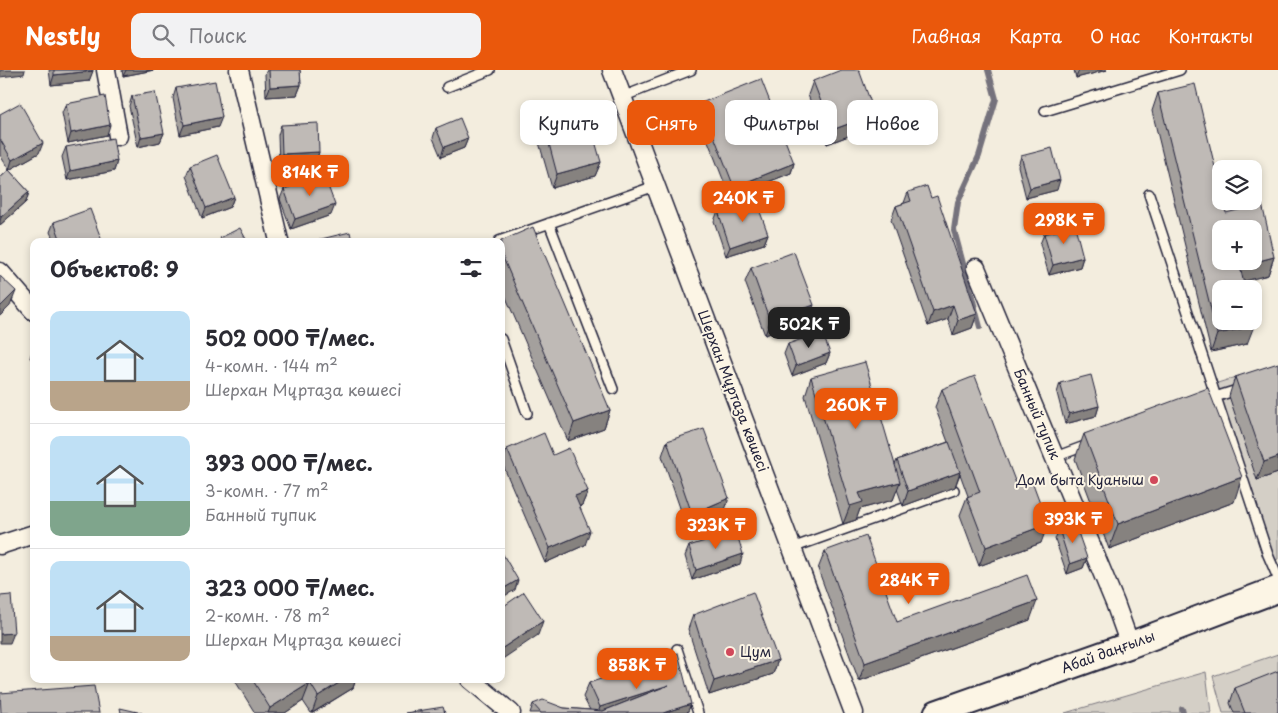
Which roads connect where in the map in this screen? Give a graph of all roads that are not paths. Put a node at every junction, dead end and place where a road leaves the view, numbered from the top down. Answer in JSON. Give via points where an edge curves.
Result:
{"nodes":[{"id":1,"x":106,"y":70,"type":"edge"},
{"id":2,"x":239,"y":70,"type":"edge"},
{"id":3,"x":490,"y":70,"type":"edge"},
{"id":4,"x":612,"y":70,"type":"edge"},
{"id":5,"x":691,"y":70,"type":"edge"},
{"id":6,"x":1180,"y":70,"type":"edge"},
{"id":7,"x":447,"y":87,"type":"dead end"},
{"id":8,"x":622,"y":97,"type":"junction"},
{"id":9,"x":1045,"y":111,"type":"dead end"},
{"id":10,"x":118,"y":136,"type":"dead end"},
{"id":11,"x":655,"y":186,"type":"junction"},
{"id":12,"x":1149,"y":194,"type":"dead end"},
{"id":13,"x":548,"y":224,"type":"junction"},
{"id":14,"x":278,"y":238,"type":"edge"},
{"id":15,"x":505,"y":239,"type":"edge"},
{"id":16,"x":976,"y":268,"type":"dead end"},
{"id":17,"x":0,"y":272,"type":"edge"},
{"id":18,"x":30,"y":306,"type":"edge"},
{"id":19,"x":505,"y":350,"type":"edge"},
{"id":20,"x":1251,"y":385,"type":"edge"},
{"id":21,"x":613,"y":389,"type":"dead end"},
{"id":22,"x":1211,"y":399,"type":"junction"},
{"id":23,"x":527,"y":413,"type":"dead end"},
{"id":24,"x":1100,"y":441,"type":"edge"},
{"id":25,"x":1055,"y":457,"type":"junction"},
{"id":26,"x":954,"y":490,"type":"edge"},
{"id":27,"x":30,"y":535,"type":"edge"},
{"id":28,"x":0,"y":545,"type":"edge"},
{"id":29,"x":792,"y":548,"type":"junction"},
{"id":30,"x":1278,"y":578,"type":"edge"},
{"id":31,"x":1278,"y":590,"type":"edge"},
{"id":32,"x":1130,"y":645,"type":"junction"},
{"id":33,"x":677,"y":648,"type":"dead end"},
{"id":34,"x":475,"y":683,"type":"edge"},
{"id":35,"x":511,"y":713,"type":"edge"},
{"id":36,"x":698,"y":713,"type":"edge"},
{"id":37,"x":854,"y":713,"type":"edge"},
{"id":38,"x":937,"y":713,"type":"edge"}],
"edges":[{"from":1,"to":10,"type":"street"},
{"from":2,"to":14,"type":"street"},
{"from":3,"to":7,"type":"lane"},
{"from":4,"to":8,"type":"street","name":"Шерхан Мұртаза көшесі"},
{"from":5,"to":8,"type":"lane"},
{"from":6,"to":9,"type":"lane"},
{"from":8,"to":11,"type":"street","name":"Шерхан Мұртаза көшесі"},
{"from":11,"to":13,"type":"lane"},
{"from":11,"to":29,"type":"street","name":"Шерхан Мұртаза көшесі"},
{"from":12,"to":22,"type":"lane"},
{"from":13,"to":15,"type":"lane"},
{"from":13,"to":21,"type":"lane"},
{"from":16,"to":25,"type":"street","name":"Банный тупик"},
{"from":17,"to":18,"type":"street"},
{"from":19,"to":23,"type":"lane"},
{"from":20,"to":22,"type":"lane"},
{"from":22,"to":30,"type":"lane"},
{"from":24,"to":25,"type":"lane"},
{"from":25,"to":32,"type":"street","name":"Банный тупик"},
{"from":26,"to":29,"type":"lane"},
{"from":27,"to":28,"type":"street"},
{"from":29,"to":37,"type":"street","name":"Шерхан Мұртаза көшесі"},
{"from":31,"to":32,"type":"main road","name":"Абай даңғылы"},
{"from":32,"to":38,"type":"main road","name":"Абай даңғылы"},
{"from":33,"to":36,"type":"lane"},
{"from":34,"to":35,"type":"street"}]}
